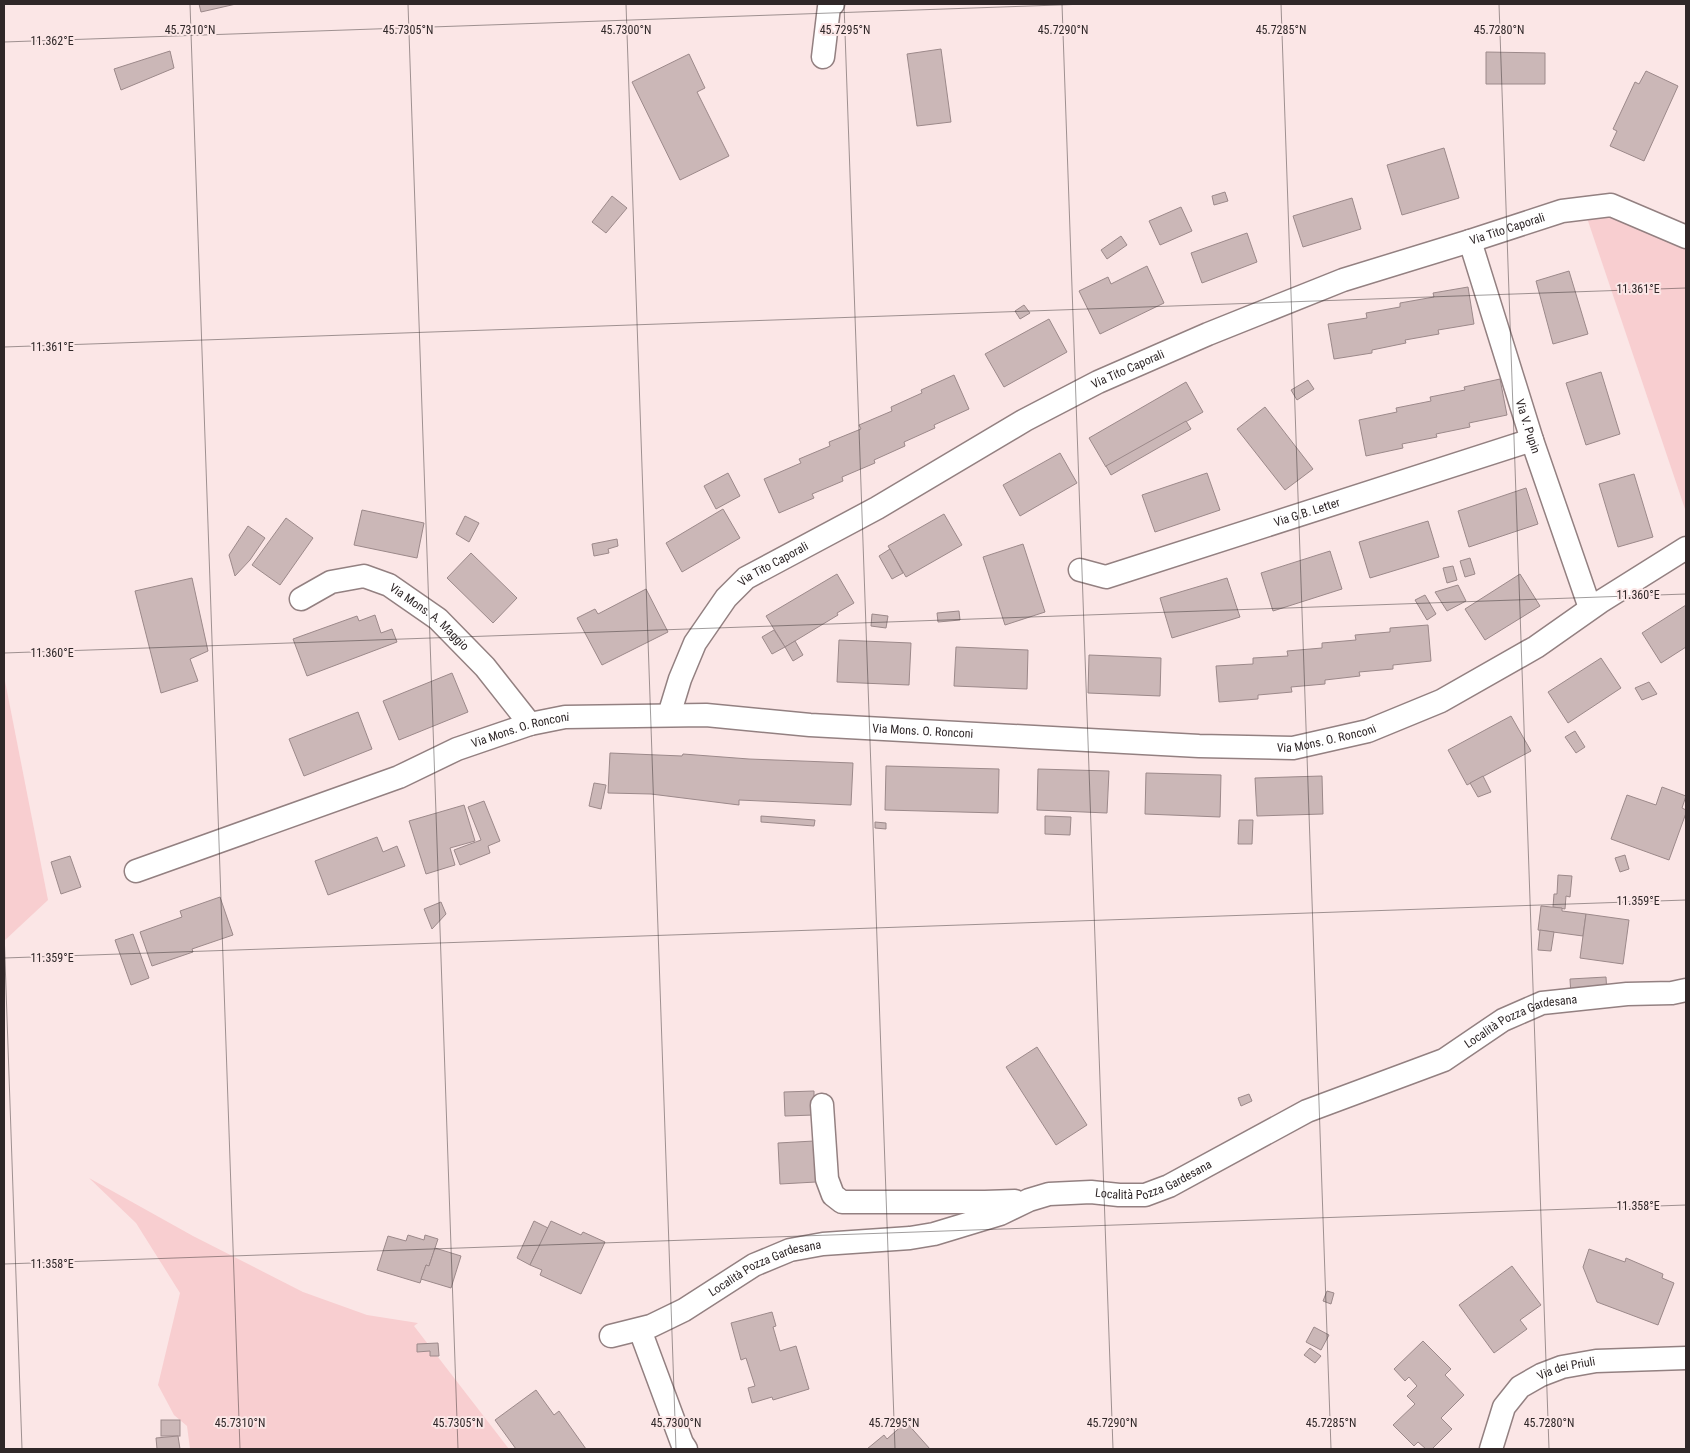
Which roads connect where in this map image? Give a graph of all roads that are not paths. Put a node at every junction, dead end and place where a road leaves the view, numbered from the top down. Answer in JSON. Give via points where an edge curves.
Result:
{"nodes":[{"id":1,"x":828,"y":5,"type":"edge"},
{"id":2,"x":823,"y":57,"type":"dead end"},
{"id":3,"x":1686,"y":236,"type":"edge"},
{"id":4,"x":1470,"y":241,"type":"junction"},
{"id":5,"x":1532,"y":440,"type":"junction"},
{"id":6,"x":1686,"y":548,"type":"edge"},
{"id":7,"x":1080,"y":570,"type":"dead end"},
{"id":8,"x":301,"y":599,"type":"dead end"},
{"id":9,"x":1590,"y":608,"type":"junction"},
{"id":10,"x":669,"y":715,"type":"junction"},
{"id":11,"x":530,"y":724,"type":"junction"},
{"id":12,"x":136,"y":871,"type":"dead end"},
{"id":13,"x":1686,"y":990,"type":"edge"},
{"id":14,"x":822,"y":1105,"type":"dead end"},
{"id":15,"x":1029,"y":1200,"type":"junction"},
{"id":16,"x":610,"y":1336,"type":"dead end"},
{"id":17,"x":643,"y":1338,"type":"dead end"},
{"id":18,"x":1686,"y":1358,"type":"edge"},
{"id":19,"x":686,"y":1449,"type":"edge"},
{"id":20,"x":1491,"y":1449,"type":"edge"}],
"edges":[{"from":1,"to":2,"type":"street"},
{"from":3,"to":4,"type":"street","name":"Via Tito Caporali","via":[[1610,205],[1562,211]]},
{"from":4,"to":5,"type":"street","name":"Via V. Pupin"},
{"from":4,"to":10,"type":"street","name":"Via Tito Caporali","via":[[1343,280],[1098,382],[1025,420],[877,508],[746,578],[726,598],[694,643]]},
{"from":5,"to":7,"type":"street","name":"Via G.B. Letter","via":[[1106,577]]},
{"from":5,"to":9,"type":"street","name":"Via V. Pupin"},
{"from":6,"to":9,"type":"street","name":"Via Mons. O. Ronconi"},
{"from":8,"to":11,"type":"street","name":"Via Mons. A. Maggio","via":[[331,582],[364,576],[389,585],[438,619],[486,667]]},
{"from":9,"to":10,"type":"street","name":"Via Mons. O. Ronconi","via":[[1536,647],[1441,701],[1368,732],[1293,748],[1199,746]]},
{"from":10,"to":11,"type":"street","name":"Via Mons. O. Ronconi","via":[[565,717]]},
{"from":11,"to":12,"type":"street","name":"Via Mons. O. Ronconi","via":[[457,749],[398,777]]},
{"from":13,"to":15,"type":"street","name":"Località Pozza Gardesana","via":[[1542,1003],[1503,1020],[1444,1060],[1307,1111],[1169,1186],[1145,1195],[1091,1192],[1049,1194]]},
{"from":14,"to":15,"type":"street","via":[[827,1179],[833,1195],[842,1202]]},
{"from":15,"to":16,"type":"street","name":"Località Pozza Gardesana","via":[[1000,1214],[934,1234],[790,1250],[754,1265],[684,1310],[651,1326]]},
{"from":17,"to":19,"type":"street"},
{"from":18,"to":20,"type":"street","name":"Via dei Priuli","via":[[1596,1361],[1562,1367],[1541,1375],[1520,1387],[1504,1407]]}]}
